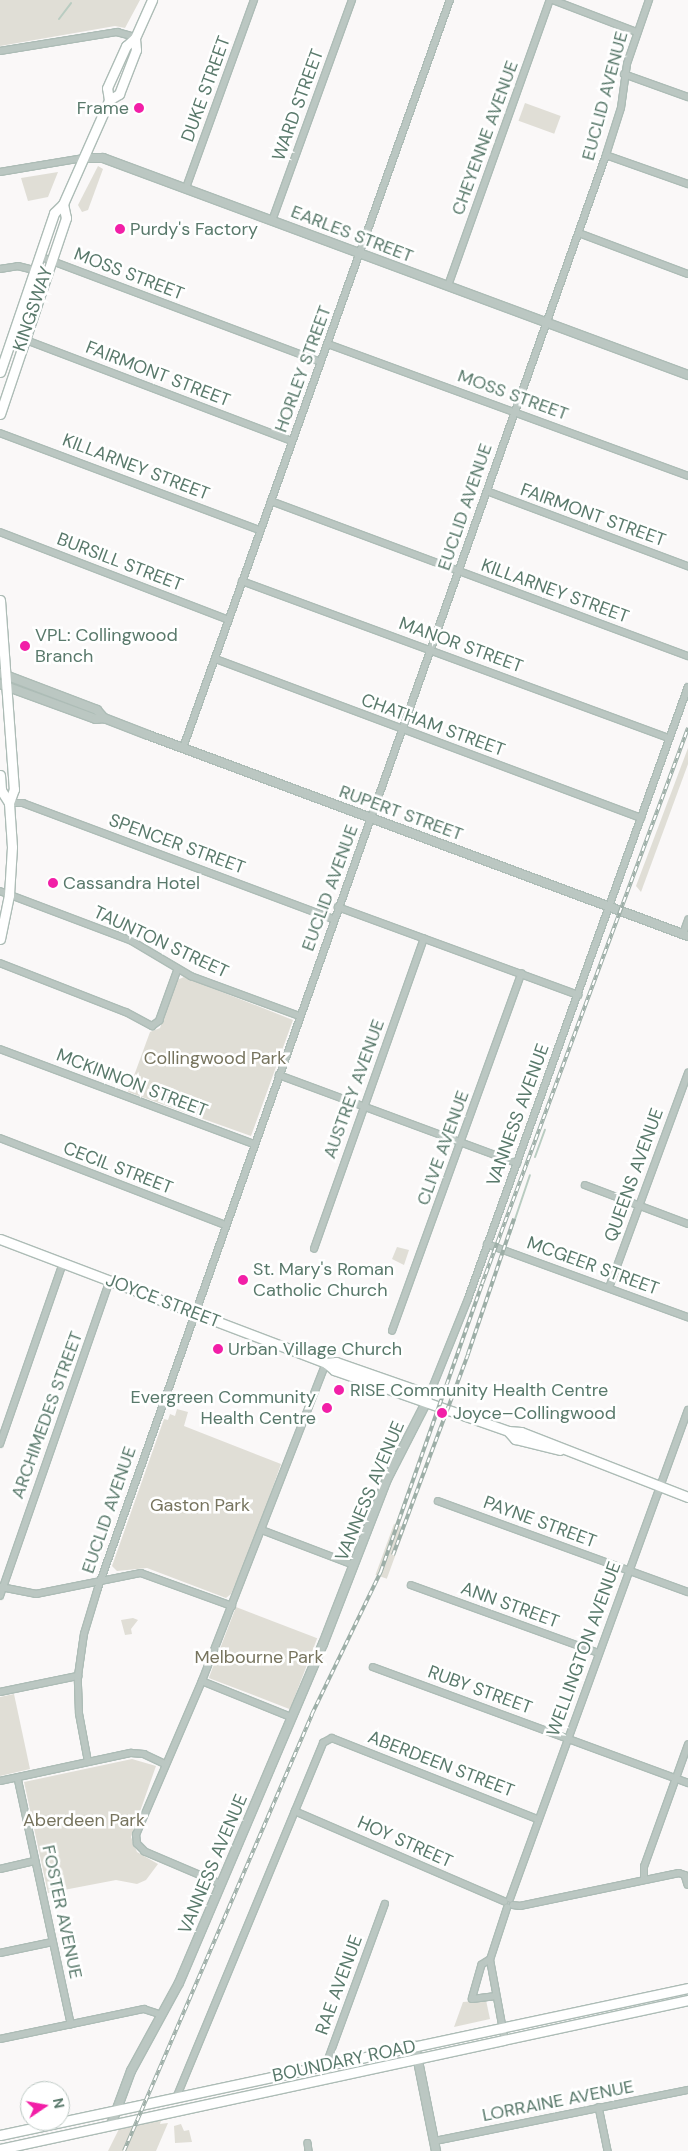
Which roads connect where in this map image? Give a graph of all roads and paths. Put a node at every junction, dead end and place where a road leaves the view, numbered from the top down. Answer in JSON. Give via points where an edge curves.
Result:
{"nodes":[{"id":1,"x":152,"y":0,"type":"edge"},
{"id":2,"x":254,"y":0,"type":"edge"},
{"id":3,"x":352,"y":0,"type":"edge"},
{"id":4,"x":450,"y":0,"type":"edge"},
{"id":5,"x":552,"y":0,"type":"edge"},
{"id":6,"x":649,"y":0,"type":"edge"},
{"id":7,"x":637,"y":32,"type":"junction"},
{"id":8,"x":136,"y":37,"type":"junction"},
{"id":9,"x":0,"y":51,"type":"edge"},
{"id":10,"x":624,"y":74,"type":"junction"},
{"id":11,"x":688,"y":97,"type":"edge"},
{"id":12,"x":606,"y":155,"type":"junction"},
{"id":13,"x":84,"y":158,"type":"junction"},
{"id":14,"x":0,"y":172,"type":"edge"},
{"id":15,"x":688,"y":184,"type":"edge"},
{"id":16,"x":186,"y":188,"type":"junction"},
{"id":17,"x":64,"y":204,"type":"junction"},
{"id":18,"x":272,"y":220,"type":"junction"},
{"id":19,"x":579,"y":233,"type":"junction"},
{"id":20,"x":359,"y":253,"type":"junction"},
{"id":21,"x":39,"y":256,"type":"junction"},
{"id":22,"x":50,"y":260,"type":"junction"},
{"id":23,"x":0,"y":270,"type":"edge"},
{"id":24,"x":35,"y":270,"type":"junction"},
{"id":25,"x":46,"y":273,"type":"junction"},
{"id":26,"x":688,"y":274,"type":"edge"},
{"id":27,"x":448,"y":286,"type":"junction"},
{"id":28,"x":547,"y":323,"type":"junction"},
{"id":29,"x":13,"y":335,"type":"junction"},
{"id":30,"x":23,"y":338,"type":"junction"},
{"id":31,"x":328,"y":344,"type":"junction"},
{"id":32,"x":321,"y":362,"type":"junction"},
{"id":33,"x":0,"y":372,"type":"edge"},
{"id":34,"x":688,"y":375,"type":"edge"},
{"id":35,"x":0,"y":410,"type":"edge"},
{"id":36,"x":515,"y":412,"type":"junction"},
{"id":37,"x":0,"y":433,"type":"edge"},
{"id":38,"x":292,"y":441,"type":"junction"},
{"id":39,"x":688,"y":476,"type":"edge"},
{"id":40,"x":487,"y":491,"type":"junction"},
{"id":41,"x":271,"y":501,"type":"junction"},
{"id":42,"x":260,"y":530,"type":"junction"},
{"id":43,"x":0,"y":532,"type":"edge"},
{"id":44,"x":688,"y":566,"type":"edge"},
{"id":45,"x":459,"y":571,"type":"junction"},
{"id":46,"x":242,"y":581,"type":"junction"},
{"id":47,"x":0,"y":600,"type":"edge"},
{"id":48,"x":229,"y":620,"type":"junction"},
{"id":49,"x":431,"y":650,"type":"junction"},
{"id":50,"x":688,"y":656,"type":"edge"},
{"id":51,"x":216,"y":659,"type":"junction"},
{"id":52,"x":3,"y":675,"type":"edge"},
{"id":53,"x":3,"y":686,"type":"edge"},
{"id":54,"x":688,"y":687,"type":"edge"},
{"id":55,"x":104,"y":718,"type":"junction"},
{"id":56,"x":402,"y":729,"type":"junction"},
{"id":57,"x":669,"y":738,"type":"junction"},
{"id":58,"x":183,"y":748,"type":"junction"},
{"id":59,"x":0,"y":775,"type":"edge"},
{"id":60,"x":9,"y":803,"type":"junction"},
{"id":61,"x":371,"y":818,"type":"junction"},
{"id":62,"x":641,"y":818,"type":"junction"},
{"id":63,"x":0,"y":892,"type":"edge"},
{"id":64,"x":10,"y":895,"type":"junction"},
{"id":65,"x":610,"y":906,"type":"junction"},
{"id":66,"x":338,"y":907,"type":"junction"},
{"id":67,"x":334,"y":919,"type":"junction"},
{"id":68,"x":688,"y":920,"type":"edge"},
{"id":69,"x":685,"y":935,"type":"edge"},
{"id":70,"x":0,"y":939,"type":"edge"},
{"id":71,"x":424,"y":939,"type":"junction"},
{"id":72,"x":0,"y":963,"type":"edge"},
{"id":73,"x":178,"y":971,"type":"junction"},
{"id":74,"x":521,"y":974,"type":"junction"},
{"id":75,"x":578,"y":994,"type":"junction"},
{"id":76,"x":300,"y":1016,"type":"junction"},
{"id":77,"x":0,"y":1048,"type":"edge"},
{"id":78,"x":688,"y":1073,"type":"edge"},
{"id":79,"x":279,"y":1075,"type":"junction"},
{"id":80,"x":364,"y":1105,"type":"junction"},
{"id":81,"x":0,"y":1138,"type":"edge"},
{"id":82,"x":461,"y":1142,"type":"junction"},
{"id":83,"x":254,"y":1144,"type":"junction"},
{"id":84,"x":517,"y":1162,"type":"junction"},
{"id":85,"x":586,"y":1186,"type":"dead end"},
{"id":86,"x":639,"y":1205,"type":"junction"},
{"id":87,"x":688,"y":1224,"type":"edge"},
{"id":88,"x":225,"y":1225,"type":"junction"},
{"id":89,"x":0,"y":1239,"type":"edge"},
{"id":90,"x":488,"y":1244,"type":"junction"},
{"id":91,"x":314,"y":1249,"type":"dead end"},
{"id":92,"x":63,"y":1263,"type":"junction"},
{"id":93,"x":110,"y":1281,"type":"junction"},
{"id":94,"x":609,"y":1288,"type":"junction"},
{"id":95,"x":194,"y":1312,"type":"junction"},
{"id":96,"x":688,"y":1317,"type":"edge"},
{"id":97,"x":392,"y":1331,"type":"dead end"},
{"id":98,"x":326,"y":1363,"type":"junction"},
{"id":99,"x":427,"y":1400,"type":"junction"},
{"id":100,"x":688,"y":1410,"type":"edge"},
{"id":101,"x":0,"y":1444,"type":"edge"},
{"id":102,"x":660,"y":1487,"type":"junction"},
{"id":103,"x":688,"y":1497,"type":"edge"},
{"id":104,"x":438,"y":1501,"type":"dead end"},
{"id":105,"x":262,"y":1530,"type":"junction"},
{"id":106,"x":354,"y":1565,"type":"junction"},
{"id":107,"x":629,"y":1571,"type":"junction"},
{"id":108,"x":100,"y":1580,"type":"junction"},
{"id":109,"x":411,"y":1585,"type":"dead end"},
{"id":110,"x":1,"y":1587,"type":"edge"},
{"id":111,"x":688,"y":1592,"type":"edge"},
{"id":112,"x":0,"y":1596,"type":"edge"},
{"id":113,"x":232,"y":1606,"type":"junction"},
{"id":114,"x":598,"y":1653,"type":"junction"},
{"id":115,"x":373,"y":1667,"type":"dead end"},
{"id":116,"x":78,"y":1676,"type":"junction"},
{"id":117,"x":202,"y":1681,"type":"junction"},
{"id":118,"x":0,"y":1692,"type":"edge"},
{"id":119,"x":291,"y":1717,"type":"junction"},
{"id":120,"x":568,"y":1738,"type":"junction"},
{"id":121,"x":688,"y":1745,"type":"edge"},
{"id":122,"x":88,"y":1762,"type":"junction"},
{"id":123,"x":165,"y":1764,"type":"junction"},
{"id":124,"x":18,"y":1778,"type":"junction"},
{"id":125,"x":676,"y":1778,"type":"junction"},
{"id":126,"x":0,"y":1781,"type":"edge"},
{"id":127,"x":688,"y":1783,"type":"edge"},
{"id":128,"x":295,"y":1811,"type":"junction"},
{"id":129,"x":538,"y":1819,"type":"junction"},
{"id":130,"x":35,"y":1861,"type":"junction"},
{"id":131,"x":0,"y":1869,"type":"edge"},
{"id":132,"x":644,"y":1880,"type":"junction"},
{"id":133,"x":220,"y":1884,"type":"junction"},
{"id":134,"x":688,"y":1885,"type":"edge"},
{"id":135,"x":384,"y":1904,"type":"dead end"},
{"id":136,"x":510,"y":1904,"type":"junction"},
{"id":137,"x":52,"y":1942,"type":"junction"},
{"id":138,"x":0,"y":1953,"type":"edge"},
{"id":139,"x":490,"y":1960,"type":"junction"},
{"id":140,"x":688,"y":1988,"type":"edge"},
{"id":141,"x":496,"y":1996,"type":"junction"},
{"id":142,"x":688,"y":2000,"type":"edge"},
{"id":143,"x":162,"y":2015,"type":"junction"},
{"id":144,"x":71,"y":2024,"type":"junction"},
{"id":145,"x":502,"y":2027,"type":"junction"},
{"id":146,"x":0,"y":2039,"type":"edge"},
{"id":147,"x":505,"y":2041,"type":"junction"},
{"id":148,"x":415,"y":2046,"type":"junction"},
{"id":149,"x":418,"y":2059,"type":"junction"},
{"id":150,"x":326,"y":2065,"type":"junction"},
{"id":151,"x":329,"y":2077,"type":"junction"},
{"id":152,"x":688,"y":2090,"type":"edge"},
{"id":153,"x":177,"y":2096,"type":"junction"},
{"id":154,"x":599,"y":2107,"type":"junction"},
{"id":155,"x":118,"y":2109,"type":"junction"},
{"id":156,"x":112,"y":2125,"type":"junction"},
{"id":157,"x":0,"y":2135,"type":"edge"},
{"id":158,"x":434,"y":2141,"type":"junction"},
{"id":159,"x":308,"y":2143,"type":"dead end"},
{"id":160,"x":23,"y":2148,"type":"edge"},
{"id":161,"x":0,"y":2149,"type":"edge"},
{"id":162,"x":309,"y":2151,"type":"edge"},
{"id":163,"x":436,"y":2151,"type":"edge"},
{"id":164,"x":608,"y":2151,"type":"edge"}],
"edges":[{"from":1,"to":8,"type":"main road","name":"KINGSWAY"},
{"from":2,"to":16,"type":"street","name":"DUKE STREET"},
{"from":3,"to":18,"type":"street","name":"WARD STREET"},
{"from":4,"to":20,"type":"street","name":"HORLEY STREET"},
{"from":5,"to":7,"type":"street"},
{"from":5,"to":27,"type":"street","name":"CHEYENNE AVENUE"},
{"from":6,"to":7,"type":"street","name":"EUCLID AVENUE"},
{"from":7,"to":10,"type":"street","name":"EUCLID AVENUE"},
{"from":8,"to":9,"type":"street","via":[[118,32]]},
{"from":8,"to":13,"type":"main road","name":"KINGSWAY","via":[[126,46],[107,88],[109,100]]},
{"from":10,"to":11,"type":"street"},
{"from":10,"to":12,"type":"street","name":"EUCLID AVENUE","via":[[621,108]]},
{"from":12,"to":15,"type":"street"},
{"from":12,"to":19,"type":"street","name":"EUCLID AVENUE"},
{"from":13,"to":14,"type":"street","name":"EARLES STREET"},
{"from":13,"to":16,"type":"street","name":"EARLES STREET","via":[[100,156]]},
{"from":13,"to":17,"type":"main road","name":"KINGSWAY"},
{"from":16,"to":18,"type":"street","name":"EARLES STREET"},
{"from":17,"to":21,"type":"main road","name":"KINGSWAY","via":[[54,213]]},
{"from":17,"to":22,"type":"main road","name":"KINGSWAY","via":[[66,218]]},
{"from":18,"to":20,"type":"street","name":"EARLES STREET"},
{"from":19,"to":26,"type":"street"},
{"from":19,"to":28,"type":"street","name":"EUCLID AVENUE"},
{"from":20,"to":27,"type":"street","name":"EARLES STREET"},
{"from":20,"to":31,"type":"street","name":"HORLEY STREET"},
{"from":21,"to":22,"type":"street","name":"MOSS STREET"},
{"from":21,"to":24,"type":"main road","name":"KINGSWAY"},
{"from":22,"to":25,"type":"main road","name":"KINGSWAY"},
{"from":22,"to":32,"type":"street","name":"MOSS STREET"},
{"from":23,"to":24,"type":"street","via":[[18,266]]},
{"from":24,"to":25,"type":"street"},
{"from":24,"to":29,"type":"main road","name":"KINGSWAY"},
{"from":25,"to":30,"type":"main road","name":"KINGSWAY"},
{"from":27,"to":28,"type":"street","name":"EARLES STREET"},
{"from":28,"to":34,"type":"street","name":"EARLES STREET"},
{"from":28,"to":36,"type":"street","name":"EUCLID AVENUE"},
{"from":29,"to":30,"type":"street","name":"FAIRMONT STREET"},
{"from":29,"to":33,"type":"main road","name":"KINGSWAY"},
{"from":30,"to":35,"type":"main road","name":"KINGSWAY"},
{"from":30,"to":38,"type":"street","name":"FAIRMONT STREET"},
{"from":31,"to":32,"type":"street","name":"HORLEY STREET"},
{"from":31,"to":36,"type":"street","name":"MOSS STREET"},
{"from":32,"to":38,"type":"street","name":"HORLEY STREET"},
{"from":36,"to":39,"type":"street","name":"MOSS STREET"},
{"from":36,"to":40,"type":"street","name":"EUCLID AVENUE"},
{"from":37,"to":42,"type":"street","name":"KILLARNEY STREET"},
{"from":38,"to":41,"type":"street","name":"HORLEY STREET"},
{"from":40,"to":44,"type":"street","name":"FAIRMONT STREET"},
{"from":40,"to":45,"type":"street","name":"EUCLID AVENUE"},
{"from":41,"to":42,"type":"street","name":"HORLEY STREET"},
{"from":41,"to":45,"type":"street","name":"KILLARNEY STREET"},
{"from":42,"to":46,"type":"street","name":"HORLEY STREET"},
{"from":43,"to":48,"type":"street","name":"BURSILL STREET"},
{"from":45,"to":49,"type":"street","name":"EUCLID AVENUE"},
{"from":45,"to":50,"type":"street","name":"KILLARNEY STREET"},
{"from":46,"to":48,"type":"street","name":"HORLEY STREET"},
{"from":46,"to":49,"type":"street","name":"MANOR STREET"},
{"from":47,"to":52,"type":"main road"},
{"from":48,"to":51,"type":"street","name":"HORLEY STREET"},
{"from":49,"to":56,"type":"street","name":"EUCLID AVENUE"},
{"from":49,"to":57,"type":"street","name":"MANOR STREET"},
{"from":51,"to":56,"type":"street","name":"CHATHAM STREET"},
{"from":51,"to":58,"type":"street","name":"HORLEY STREET"},
{"from":52,"to":53,"type":"main road"},
{"from":52,"to":55,"type":"street","name":"RUPERT STREET","via":[[97,710]]},
{"from":53,"to":55,"type":"street","name":"RUPERT STREET","via":[[96,719]]},
{"from":53,"to":60,"type":"main road","via":[[14,789]]},
{"from":54,"to":57,"type":"street","name":"VANNESS AVENUE"},
{"from":55,"to":58,"type":"street","name":"RUPERT STREET"},
{"from":56,"to":61,"type":"street","name":"EUCLID AVENUE"},
{"from":56,"to":62,"type":"street","name":"CHATHAM STREET"},
{"from":57,"to":62,"type":"street","name":"VANNESS AVENUE"},
{"from":58,"to":61,"type":"street","name":"RUPERT STREET"},
{"from":59,"to":60,"type":"main road","via":[[1,790]]},
{"from":60,"to":64,"type":"main road","via":[[12,847]]},
{"from":60,"to":67,"type":"street","name":"SPENCER STREET","via":[[23,803]]},
{"from":61,"to":65,"type":"street","name":"RUPERT STREET"},
{"from":61,"to":66,"type":"street","name":"EUCLID AVENUE"},
{"from":62,"to":65,"type":"street","name":"VANNESS AVENUE"},
{"from":63,"to":64,"type":"street","name":"TAUNTON STREET"},
{"from":64,"to":70,"type":"main road"},
{"from":64,"to":73,"type":"street","name":"TAUNTON STREET","via":[[132,941]]},
{"from":65,"to":69,"type":"street","name":"RUPERT STREET"},
{"from":65,"to":75,"type":"street","name":"VANNESS AVENUE"},
{"from":66,"to":67,"type":"street","name":"EUCLID AVENUE"},
{"from":66,"to":71,"type":"street"},
{"from":67,"to":76,"type":"street","name":"EUCLID AVENUE"},
{"from":68,"to":69,"type":"street"},
{"from":71,"to":74,"type":"street"},
{"from":71,"to":80,"type":"street","name":"AUSTREY AVENUE"},
{"from":72,"to":73,"type":"street","via":[[126,1012],[152,1026],[159,1021]]},
{"from":73,"to":76,"type":"street","name":"TAUNTON STREET"},
{"from":74,"to":75,"type":"street"},
{"from":74,"to":82,"type":"street","name":"CLIVE AVENUE"},
{"from":75,"to":84,"type":"street","name":"VANNESS AVENUE"},
{"from":76,"to":79,"type":"street","name":"EUCLID AVENUE"},
{"from":77,"to":83,"type":"street","name":"MCKINNON STREET"},
{"from":78,"to":86,"type":"street","name":"QUEENS AVENUE"},
{"from":79,"to":80,"type":"street"},
{"from":79,"to":83,"type":"street","name":"EUCLID AVENUE"},
{"from":80,"to":82,"type":"street"},
{"from":80,"to":91,"type":"street","name":"AUSTREY AVENUE"},
{"from":81,"to":88,"type":"street","name":"CECIL STREET"},
{"from":82,"to":84,"type":"street"},
{"from":82,"to":97,"type":"street","name":"CLIVE AVENUE"},
{"from":83,"to":88,"type":"street","name":"EUCLID AVENUE"},
{"from":84,"to":90,"type":"street","name":"VANNESS AVENUE"},
{"from":85,"to":86,"type":"street"},
{"from":86,"to":87,"type":"street"},
{"from":86,"to":94,"type":"street","name":"QUEENS AVENUE"},
{"from":88,"to":95,"type":"street","name":"EUCLID AVENUE"},
{"from":89,"to":92,"type":"main road","name":"JOYCE STREET"},
{"from":90,"to":94,"type":"street","name":"MCGEER STREET"},
{"from":90,"to":99,"type":"street","name":"VANNESS AVENUE"},
{"from":92,"to":93,"type":"main road","name":"JOYCE STREET"},
{"from":92,"to":101,"type":"street"},
{"from":93,"to":95,"type":"main road","name":"JOYCE STREET"},
{"from":93,"to":110,"type":"street","name":"ARCHIMEDES STREET"},
{"from":94,"to":96,"type":"street","name":"MCGEER STREET"},
{"from":95,"to":98,"type":"main road","name":"JOYCE STREET"},
{"from":95,"to":108,"type":"street","name":"EUCLID AVENUE"},
{"from":98,"to":99,"type":"main road","name":"JOYCE STREET","via":[[336,1362],[419,1391]]},
{"from":98,"to":105,"type":"street"},
{"from":99,"to":102,"type":"main road","name":"JOYCE STREET","via":[[508,1431],[515,1439],[560,1450]]},
{"from":99,"to":106,"type":"street","name":"VANNESS AVENUE","via":[[387,1479]]},
{"from":100,"to":102,"type":"street","name":"WELLINGTON AVENUE"},
{"from":102,"to":103,"type":"main road","name":"JOYCE STREET"},
{"from":102,"to":107,"type":"street","name":"WELLINGTON AVENUE"},
{"from":104,"to":107,"type":"street","name":"PAYNE STREET"},
{"from":105,"to":106,"type":"street"},
{"from":105,"to":113,"type":"street"},
{"from":106,"to":119,"type":"street","name":"VANNESS AVENUE"},
{"from":107,"to":111,"type":"street","name":"PAYNE STREET"},
{"from":107,"to":114,"type":"street","name":"WELLINGTON AVENUE"},
{"from":108,"to":110,"type":"street","via":[[36,1594]]},
{"from":108,"to":113,"type":"street","via":[[134,1573],[151,1574]]},
{"from":108,"to":116,"type":"street","name":"EUCLID AVENUE","via":[[84,1634]]},
{"from":109,"to":114,"type":"street","name":"ANN STREET"},
{"from":110,"to":112,"type":"street","name":"ARCHIMEDES STREET"},
{"from":113,"to":117,"type":"street"},
{"from":114,"to":120,"type":"street","name":"WELLINGTON AVENUE"},
{"from":115,"to":120,"type":"street","name":"RUBY STREET"},
{"from":116,"to":118,"type":"street"},
{"from":116,"to":122,"type":"street","name":"EUCLID AVENUE","via":[[79,1714]]},
{"from":117,"to":119,"type":"street"},
{"from":117,"to":123,"type":"street"},
{"from":119,"to":133,"type":"street","name":"VANNESS AVENUE"},
{"from":120,"to":125,"type":"street","name":"RUBY STREET"},
{"from":120,"to":129,"type":"street","name":"WELLINGTON AVENUE"},
{"from":121,"to":125,"type":"street"},
{"from":122,"to":123,"type":"street","via":[[137,1753]]},
{"from":122,"to":124,"type":"street"},
{"from":123,"to":133,"type":"street","via":[[137,1831],[137,1844],[152,1856]]},
{"from":124,"to":126,"type":"street"},
{"from":124,"to":130,"type":"street","name":"FOSTER AVENUE"},
{"from":125,"to":127,"type":"street","name":"RUBY STREET"},
{"from":125,"to":132,"type":"street","via":[[644,1866]]},
{"from":128,"to":129,"type":"street","name":"ABERDEEN STREET","via":[[323,1743],[332,1738]]},
{"from":128,"to":136,"type":"street","name":"HOY STREET"},
{"from":128,"to":153,"type":"street"},
{"from":129,"to":136,"type":"street","name":"WELLINGTON AVENUE"},
{"from":130,"to":131,"type":"street"},
{"from":130,"to":137,"type":"street","name":"FOSTER AVENUE"},
{"from":132,"to":134,"type":"street","via":[[679,1872],[686,1877]]},
{"from":132,"to":136,"type":"street","via":[[520,1906]]},
{"from":133,"to":143,"type":"street","name":"VANNESS AVENUE"},
{"from":135,"to":150,"type":"street","name":"RAE AVENUE"},
{"from":136,"to":139,"type":"street","name":"WELLINGTON AVENUE"},
{"from":137,"to":138,"type":"street"},
{"from":137,"to":144,"type":"street","name":"FOSTER AVENUE"},
{"from":139,"to":141,"type":"street","name":"WELLINGTON AVENUE"},
{"from":139,"to":141,"type":"street","name":"WELLINGTON AVENUE","via":[[482,1965],[472,1999]]},
{"from":140,"to":145,"type":"main road","name":"BOUNDARY ROAD"},
{"from":141,"to":145,"type":"street","name":"WELLINGTON AVENUE"},
{"from":142,"to":147,"type":"main road","name":"BOUNDARY ROAD"},
{"from":143,"to":144,"type":"street","via":[[144,2009]]},
{"from":143,"to":155,"type":"street","name":"VANNESS AVENUE","via":[[131,2071]]},
{"from":144,"to":146,"type":"street"},
{"from":145,"to":147,"type":"street","name":"WELLINGTON AVENUE"},
{"from":145,"to":148,"type":"main road","name":"BOUNDARY ROAD"},
{"from":147,"to":149,"type":"main road","name":"BOUNDARY ROAD"},
{"from":148,"to":149,"type":"street"},
{"from":148,"to":150,"type":"main road","name":"BOUNDARY ROAD"},
{"from":149,"to":151,"type":"main road","name":"BOUNDARY ROAD"},
{"from":149,"to":158,"type":"street"},
{"from":150,"to":151,"type":"street"},
{"from":150,"to":153,"type":"main road","name":"BOUNDARY ROAD"},
{"from":151,"to":156,"type":"main road","name":"BOUNDARY ROAD"},
{"from":152,"to":154,"type":"street","name":"LORRAINE AVENUE"},
{"from":153,"to":155,"type":"main road","name":"BOUNDARY ROAD"},
{"from":154,"to":158,"type":"street","name":"LORRAINE AVENUE"},
{"from":154,"to":164,"type":"street"},
{"from":155,"to":156,"type":"street","name":"VANNESS AVENUE"},
{"from":155,"to":157,"type":"main road","name":"BOUNDARY ROAD"},
{"from":156,"to":160,"type":"main road","name":"BOUNDARY ROAD"},
{"from":158,"to":163,"type":"street"},
{"from":159,"to":162,"type":"street"},
{"from":160,"to":161,"type":"main road","name":"BOUNDARY ROAD"}]}
